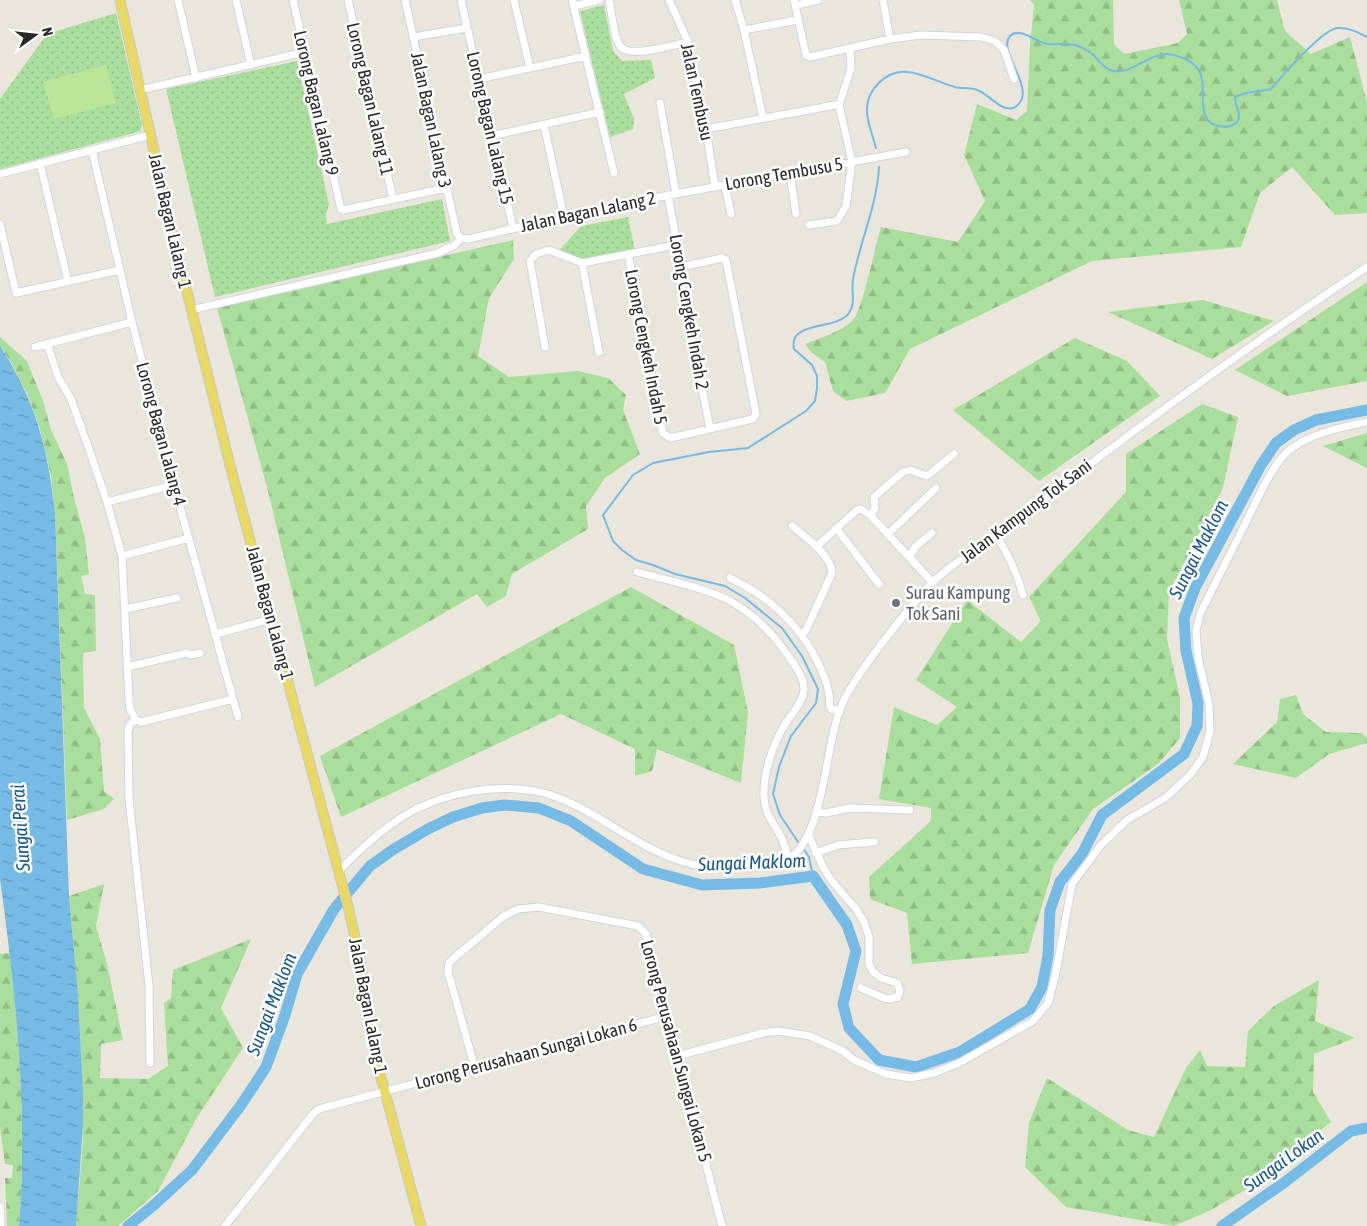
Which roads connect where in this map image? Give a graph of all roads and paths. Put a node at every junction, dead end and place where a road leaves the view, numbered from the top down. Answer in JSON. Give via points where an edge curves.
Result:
{"nodes":[{"id":1,"x":120,"y":0,"type":"edge"},
{"id":2,"x":178,"y":0,"type":"edge"},
{"id":3,"x":236,"y":0,"type":"edge"},
{"id":4,"x":293,"y":0,"type":"edge"},
{"id":5,"x":348,"y":0,"type":"edge"},
{"id":6,"x":405,"y":0,"type":"edge"},
{"id":7,"x":461,"y":0,"type":"edge"},
{"id":8,"x":514,"y":0,"type":"edge"},
{"id":9,"x":600,"y":0,"type":"edge"},
{"id":10,"x":609,"y":0,"type":"edge"},
{"id":11,"x":669,"y":0,"type":"edge"},
{"id":12,"x":735,"y":0,"type":"edge"},
{"id":13,"x":794,"y":0,"type":"edge"},
{"id":14,"x":818,"y":0,"type":"edge"},
{"id":15,"x":882,"y":0,"type":"edge"},
{"id":16,"x":573,"y":3,"type":"edge"},
{"id":17,"x":802,"y":4,"type":"dead end"},
{"id":18,"x":798,"y":20,"type":"junction"},
{"id":19,"x":466,"y":28,"type":"junction"},
{"id":20,"x":744,"y":30,"type":"junction"},
{"id":21,"x":413,"y":37,"type":"junction"},
{"id":22,"x":890,"y":40,"type":"junction"},
{"id":23,"x":688,"y":42,"type":"junction"},
{"id":24,"x":850,"y":49,"type":"junction"},
{"id":25,"x":305,"y":52,"type":"junction"},
{"id":26,"x":586,"y":56,"type":"junction"},
{"id":27,"x":251,"y":65,"type":"junction"},
{"id":28,"x":530,"y":68,"type":"junction"},
{"id":29,"x":196,"y":78,"type":"junction"},
{"id":30,"x":479,"y":79,"type":"junction"},
{"id":31,"x":1014,"y":79,"type":"dead end"},
{"id":32,"x":140,"y":90,"type":"junction"},
{"id":33,"x":660,"y":103,"type":"dead end"},
{"id":34,"x":839,"y":106,"type":"junction"},
{"id":35,"x":600,"y":112,"type":"junction"},
{"id":36,"x":763,"y":118,"type":"junction"},
{"id":37,"x":544,"y":125,"type":"junction"},
{"id":38,"x":706,"y":129,"type":"junction"},
{"id":39,"x":150,"y":135,"type":"junction"},
{"id":40,"x":492,"y":136,"type":"junction"},
{"id":41,"x":92,"y":150,"type":"junction"},
{"id":42,"x":906,"y":152,"type":"dead end"},
{"id":43,"x":852,"y":162,"type":"junction"},
{"id":44,"x":40,"y":163,"type":"junction"},
{"id":45,"x":614,"y":173,"type":"dead end"},
{"id":46,"x":790,"y":173,"type":"junction"},
{"id":47,"x":0,"y":174,"type":"edge"},
{"id":48,"x":725,"y":186,"type":"junction"},
{"id":49,"x":716,"y":187,"type":"junction"},
{"id":50,"x":446,"y":188,"type":"junction"},
{"id":51,"x":676,"y":194,"type":"junction"},
{"id":52,"x":668,"y":196,"type":"junction"},
{"id":53,"x":393,"y":199,"type":"junction"},
{"id":54,"x":731,"y":214,"type":"dead end"},
{"id":55,"x":796,"y":214,"type":"dead end"},
{"id":56,"x":564,"y":217,"type":"junction"},
{"id":57,"x":0,"y":224,"type":"edge"},
{"id":58,"x":809,"y":225,"type":"dead end"},
{"id":59,"x":513,"y":228,"type":"junction"},
{"id":60,"x":461,"y":238,"type":"junction"},
{"id":61,"x":676,"y":245,"type":"junction"},
{"id":62,"x":628,"y":254,"type":"junction"},
{"id":63,"x":582,"y":263,"type":"junction"},
{"id":64,"x":681,"y":267,"type":"junction"},
{"id":65,"x":1367,"y":267,"type":"edge"},
{"id":66,"x":120,"y":270,"type":"junction"},
{"id":67,"x":68,"y":282,"type":"junction"},
{"id":68,"x":191,"y":310,"type":"junction"},
{"id":69,"x":132,"y":322,"type":"junction"},
{"id":70,"x":47,"y":343,"type":"junction"},
{"id":71,"x":35,"y":347,"type":"dead end"},
{"id":72,"x":544,"y":347,"type":"dead end"},
{"id":73,"x":599,"y":352,"type":"dead end"},
{"id":74,"x":1367,"y":422,"type":"edge"},
{"id":75,"x":710,"y":429,"type":"junction"},
{"id":76,"x":954,"y":454,"type":"dead end"},
{"id":77,"x":174,"y":485,"type":"junction"},
{"id":78,"x":936,"y":488,"type":"dead end"},
{"id":79,"x":107,"y":502,"type":"junction"},
{"id":80,"x":871,"y":516,"type":"junction"},
{"id":81,"x":792,"y":526,"type":"dead end"},
{"id":82,"x":836,"y":528,"type":"junction"},
{"id":83,"x":932,"y":532,"type":"dead end"},
{"id":84,"x":888,"y":534,"type":"junction"},
{"id":85,"x":996,"y":534,"type":"junction"},
{"id":86,"x":189,"y":538,"type":"junction"},
{"id":87,"x":816,"y":547,"type":"junction"},
{"id":88,"x":122,"y":556,"type":"junction"},
{"id":89,"x":910,"y":558,"type":"junction"},
{"id":90,"x":638,"y":572,"type":"dead end"},
{"id":91,"x":730,"y":578,"type":"dead end"},
{"id":92,"x":932,"y":583,"type":"junction"},
{"id":93,"x":879,"y":584,"type":"dead end"},
{"id":94,"x":1023,"y":595,"type":"dead end"},
{"id":95,"x":177,"y":598,"type":"dead end"},
{"id":96,"x":124,"y":609,"type":"junction"},
{"id":97,"x":271,"y":619,"type":"junction"},
{"id":98,"x":216,"y":634,"type":"junction"},
{"id":99,"x":802,"y":635,"type":"junction"},
{"id":100,"x":200,"y":653,"type":"dead end"},
{"id":101,"x":127,"y":667,"type":"junction"},
{"id":102,"x":233,"y":699,"type":"junction"},
{"id":103,"x":840,"y":711,"type":"junction"},
{"id":104,"x":238,"y":717,"type":"dead end"},
{"id":105,"x":136,"y":720,"type":"junction"},
{"id":106,"x":910,"y":810,"type":"dead end"},
{"id":107,"x":816,"y":812,"type":"junction"},
{"id":108,"x":808,"y":837,"type":"junction"},
{"id":109,"x":874,"y":842,"type":"dead end"},
{"id":110,"x":816,"y":853,"type":"junction"},
{"id":111,"x":792,"y":858,"type":"junction"},
{"id":112,"x":340,"y":872,"type":"junction"},
{"id":113,"x":861,"y":988,"type":"dead end"},
{"id":114,"x":667,"y":1016,"type":"junction"},
{"id":115,"x":677,"y":1056,"type":"junction"},
{"id":116,"x":150,"y":1063,"type":"dead end"},
{"id":117,"x":475,"y":1068,"type":"junction"},
{"id":118,"x":385,"y":1092,"type":"junction"},
{"id":119,"x":0,"y":1207,"type":"edge"},
{"id":120,"x":2,"y":1226,"type":"edge"},
{"id":121,"x":225,"y":1226,"type":"edge"},
{"id":122,"x":421,"y":1226,"type":"edge"},
{"id":123,"x":722,"y":1226,"type":"edge"}],
"edges":[{"from":1,"to":32,"type":"main road","name":"Jalan Bagan Lalang 1"},
{"from":2,"to":29,"type":"street"},
{"from":3,"to":27,"type":"street"},
{"from":4,"to":25,"type":"street","name":"Lorong Bagan Lalang 9"},
{"from":5,"to":53,"type":"street","name":"Lorong Bagan Lalang 11"},
{"from":6,"to":21,"type":"street","name":"Jalan Bagan Lalang 3"},
{"from":7,"to":19,"type":"street","name":"Lorong Bagan Lalang 15"},
{"from":8,"to":28,"type":"street"},
{"from":9,"to":16,"type":"street"},
{"from":10,"to":23,"type":"street","via":[[616,35],[624,50],[635,53]]},
{"from":11,"to":23,"type":"street","name":"Jalan Tembusu"},
{"from":12,"to":20,"type":"street"},
{"from":13,"to":18,"type":"street"},
{"from":14,"to":17,"type":"street"},
{"from":15,"to":22,"type":"street"},
{"from":16,"to":26,"type":"street"},
{"from":18,"to":20,"type":"street"},
{"from":18,"to":24,"type":"street","via":[[806,55],[810,57]]},
{"from":19,"to":21,"type":"street","name":"Lorong Bagan Lalang 15"},
{"from":19,"to":30,"type":"street","name":"Lorong Bagan Lalang 15"},
{"from":20,"to":36,"type":"street"},
{"from":21,"to":50,"type":"street","name":"Jalan Bagan Lalang 3"},
{"from":22,"to":24,"type":"street"},
{"from":22,"to":31,"type":"street","via":[[922,35],[981,37],[995,41],[1004,50]]},
{"from":23,"to":38,"type":"street","name":"Jalan Tembusu"},
{"from":24,"to":34,"type":"street","via":[[851,68]]},
{"from":25,"to":27,"type":"street"},
{"from":25,"to":53,"type":"street","name":"Lorong Bagan Lalang 9","via":[[339,206],[343,210]]},
{"from":26,"to":28,"type":"street"},
{"from":26,"to":35,"type":"street"},
{"from":27,"to":29,"type":"street"},
{"from":28,"to":30,"type":"street"},
{"from":29,"to":32,"type":"street"},
{"from":30,"to":40,"type":"street","name":"Lorong Bagan Lalang 15"},
{"from":32,"to":39,"type":"main road","name":"Jalan Bagan Lalang 1"},
{"from":33,"to":51,"type":"street"},
{"from":34,"to":36,"type":"street"},
{"from":34,"to":43,"type":"street"},
{"from":35,"to":37,"type":"street"},
{"from":35,"to":45,"type":"street"},
{"from":36,"to":38,"type":"street"},
{"from":37,"to":40,"type":"street"},
{"from":37,"to":56,"type":"street"},
{"from":38,"to":49,"type":"street","name":"Jalan Tembusu"},
{"from":39,"to":41,"type":"street"},
{"from":39,"to":68,"type":"main road","name":"Jalan Bagan Lalang 1"},
{"from":40,"to":59,"type":"street","name":"Lorong Bagan Lalang 15"},
{"from":41,"to":44,"type":"street"},
{"from":41,"to":66,"type":"street","name":"Lorong Bagan Lalang 4"},
{"from":42,"to":43,"type":"street","name":"Lorong Tembusu 5"},
{"from":43,"to":46,"type":"street","name":"Lorong Tembusu 5"},
{"from":43,"to":58,"type":"street","via":[[846,206],[837,220]]},
{"from":44,"to":47,"type":"street"},
{"from":44,"to":67,"type":"street"},
{"from":46,"to":48,"type":"street","name":"Lorong Tembusu 5"},
{"from":46,"to":55,"type":"street"},
{"from":48,"to":49,"type":"street","name":"Lorong Tembusu 5"},
{"from":48,"to":54,"type":"street"},
{"from":49,"to":51,"type":"street","name":"Jalan Bagan Lalang 2"},
{"from":50,"to":53,"type":"street"},
{"from":50,"to":60,"type":"street","name":"Jalan Bagan Lalang 3","via":[[457,234]]},
{"from":51,"to":52,"type":"street","name":"Jalan Bagan Lalang 2"},
{"from":52,"to":56,"type":"street","name":"Jalan Bagan Lalang 2"},
{"from":52,"to":61,"type":"street","name":"Lorong Cengkeh Indah 2"},
{"from":56,"to":59,"type":"street","name":"Jalan Bagan Lalang 2"},
{"from":57,"to":67,"type":"street","via":[[16,293]]},
{"from":59,"to":60,"type":"street","name":"Jalan Bagan Lalang 2"},
{"from":60,"to":68,"type":"street","via":[[455,245],[438,253]]},
{"from":61,"to":62,"type":"street"},
{"from":61,"to":64,"type":"street","name":"Lorong Cengkeh Indah 2"},
{"from":62,"to":63,"type":"street"},
{"from":62,"to":75,"type":"street","name":"Lorong Cengkeh Indah 5","via":[[663,433],[672,438]]},
{"from":63,"to":72,"type":"street","via":[[550,250],[536,254],[530,261]]},
{"from":63,"to":73,"type":"street"},
{"from":64,"to":75,"type":"street","name":"Lorong Cengkeh Indah 2"},
{"from":64,"to":75,"type":"street","via":[[722,258],[726,260],[756,409],[755,417]]},
{"from":65,"to":85,"type":"street","name":"Jalan Kampung Tok Sani","via":[[1124,437]]},
{"from":66,"to":67,"type":"street"},
{"from":66,"to":69,"type":"street","name":"Lorong Bagan Lalang 4"},
{"from":68,"to":97,"type":"main road","name":"Jalan Bagan Lalang 1"},
{"from":69,"to":70,"type":"street"},
{"from":69,"to":77,"type":"street","name":"Lorong Bagan Lalang 4"},
{"from":70,"to":71,"type":"street"},
{"from":70,"to":79,"type":"street","via":[[58,377],[71,399]]},
{"from":74,"to":115,"type":"street","via":[[1342,427],[1290,448],[1261,492],[1200,614],[1196,631],[1198,657],[1209,704],[1210,731],[1203,757],[1190,775],[1165,798],[1127,820],[1100,846],[1072,884],[1056,977],[1048,1003],[1032,1021],[959,1063],[934,1074],[911,1078],[886,1074],[810,1036],[778,1031]]},
{"from":76,"to":80,"type":"street","via":[[927,476],[910,470],[903,472],[874,497]]},
{"from":77,"to":79,"type":"street"},
{"from":77,"to":86,"type":"street","name":"Lorong Bagan Lalang 4"},
{"from":78,"to":84,"type":"street"},
{"from":79,"to":88,"type":"street"},
{"from":80,"to":82,"type":"street","via":[[857,510]]},
{"from":80,"to":84,"type":"street"},
{"from":81,"to":87,"type":"street"},
{"from":82,"to":87,"type":"street"},
{"from":82,"to":93,"type":"street"},
{"from":83,"to":89,"type":"street","via":[[915,548]]},
{"from":84,"to":89,"type":"street"},
{"from":85,"to":92,"type":"street","name":"Jalan Kampung Tok Sani"},
{"from":85,"to":94,"type":"street","via":[[1007,552]]},
{"from":86,"to":88,"type":"street"},
{"from":86,"to":98,"type":"street","name":"Lorong Bagan Lalang 4"},
{"from":87,"to":99,"type":"street","via":[[828,558],[832,572]]},
{"from":88,"to":96,"type":"street"},
{"from":89,"to":92,"type":"street"},
{"from":90,"to":111,"type":"street","via":[[736,604],[775,638],[801,675],[803,695],[771,756],[764,796],[772,824]]},
{"from":91,"to":99,"type":"street","via":[[761,595]]},
{"from":92,"to":103,"type":"street","name":"Jalan Kampung Tok Sani","via":[[878,648]]},
{"from":95,"to":96,"type":"street"},
{"from":96,"to":101,"type":"street"},
{"from":97,"to":98,"type":"street"},
{"from":97,"to":112,"type":"main road","name":"Jalan Bagan Lalang 1"},
{"from":98,"to":102,"type":"street","name":"Lorong Bagan Lalang 4"},
{"from":99,"to":103,"type":"street","via":[[825,679],[829,706]]},
{"from":100,"to":101,"type":"street"},
{"from":101,"to":105,"type":"street","via":[[130,709]]},
{"from":102,"to":104,"type":"street","name":"Lorong Bagan Lalang 4"},
{"from":102,"to":105,"type":"street","via":[[141,722]]},
{"from":103,"to":107,"type":"street","name":"Jalan Kampung Tok Sani"},
{"from":105,"to":116,"type":"street","via":[[128,731],[129,798],[147,962]]},
{"from":106,"to":107,"type":"street","via":[[850,808]]},
{"from":107,"to":108,"type":"street","name":"Jalan Kampung Tok Sani"},
{"from":108,"to":110,"type":"street"},
{"from":108,"to":111,"type":"street","name":"Jalan Kampung Tok Sani"},
{"from":109,"to":110,"type":"street","via":[[838,845]]},
{"from":110,"to":113,"type":"street","via":[[831,880],[864,922],[869,964],[873,972],[898,983],[900,990],[898,997],[890,999]]},
{"from":111,"to":112,"type":"street","via":[[733,868],[706,867],[648,847],[596,816],[555,797],[527,790],[487,789],[453,795],[416,810],[372,841]]},
{"from":112,"to":118,"type":"main road","name":"Jalan Bagan Lalang 1","via":[[358,950],[375,1056]]},
{"from":114,"to":115,"type":"street","name":"Lorong Perusahaan Sungai Lokan 5"},
{"from":114,"to":117,"type":"street","name":"Lorong Perusahaan Sungai Lokan 6"},
{"from":114,"to":117,"type":"street","name":"Lorong Perusahaan Sungai Lokan 5","via":[[646,934],[638,926],[539,907],[518,909],[504,916],[449,963],[448,972]]},
{"from":115,"to":123,"type":"street","name":"Lorong Perusahaan Sungai Lokan 5"},
{"from":117,"to":118,"type":"street","name":"Lorong Perusahaan Sungai Lokan 6"},
{"from":118,"to":121,"type":"street","name":"Lorong Perusahaan Sungai Lokan 6","via":[[320,1109],[313,1114]]},
{"from":118,"to":122,"type":"main road","name":"Jalan Bagan Lalang 1"},
{"from":119,"to":120,"type":"street"}]}
